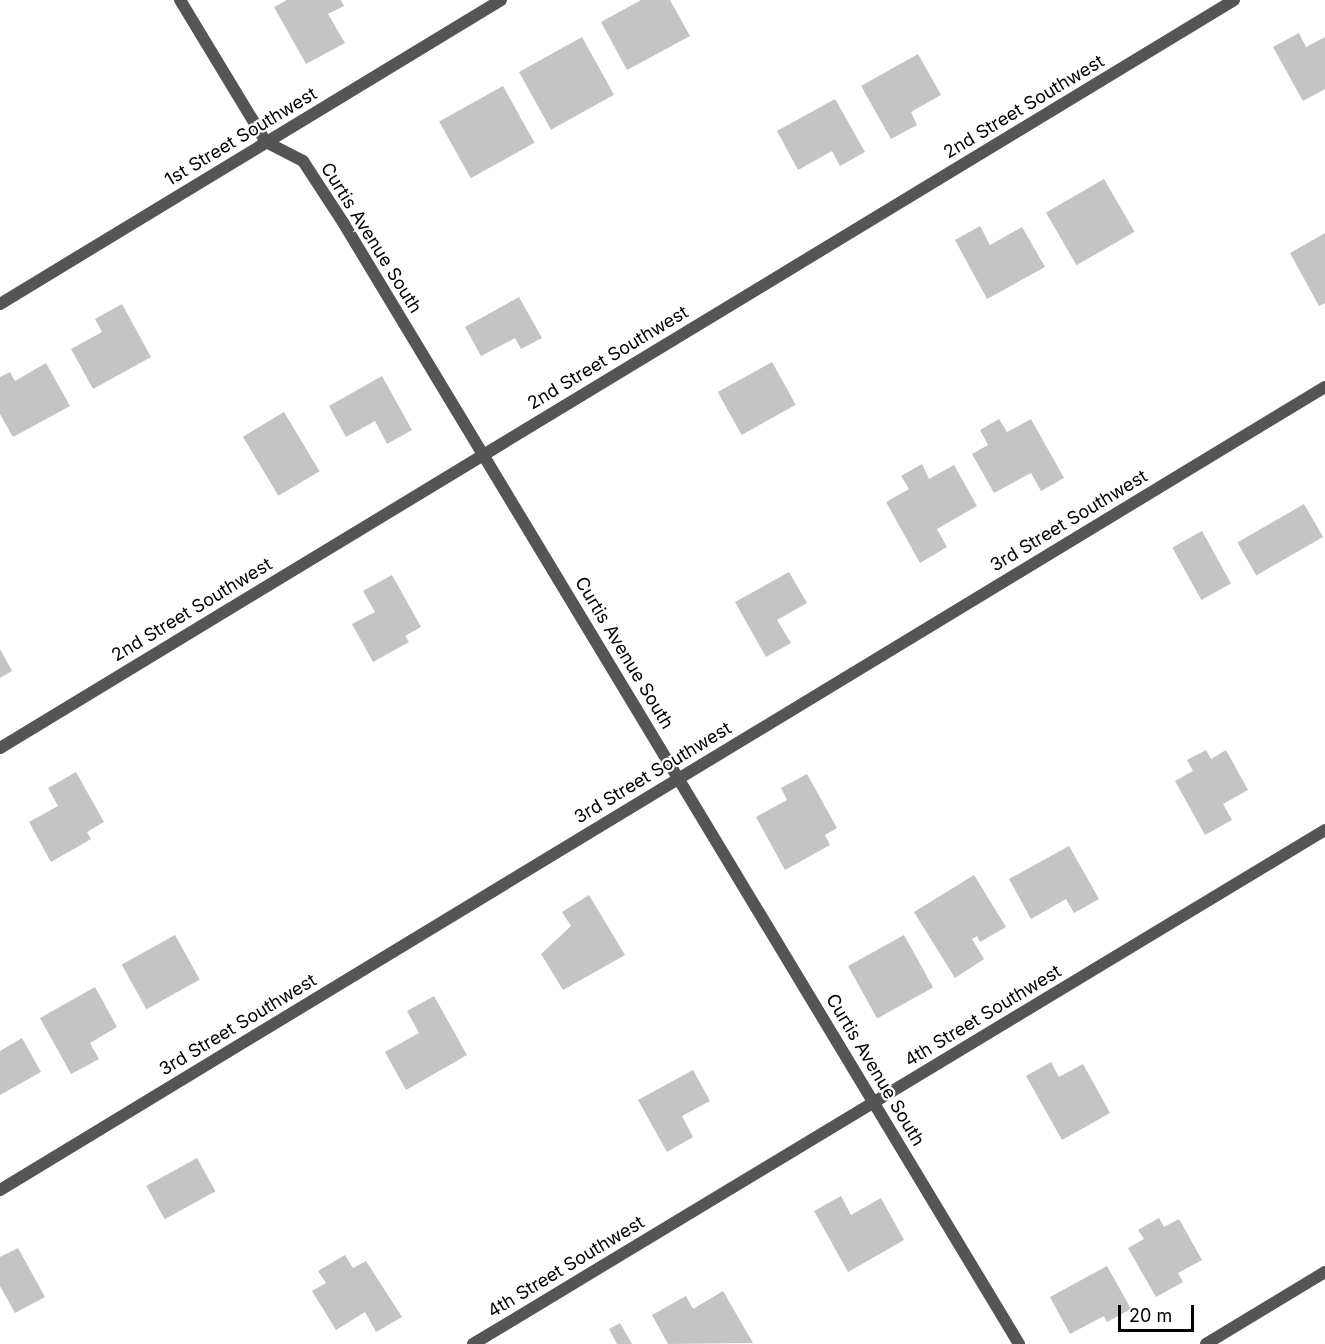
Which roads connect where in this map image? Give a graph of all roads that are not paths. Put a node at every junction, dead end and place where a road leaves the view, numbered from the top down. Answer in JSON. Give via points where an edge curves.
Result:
{"nodes":[{"id":1,"x":180,"y":0,"type":"edge"},
{"id":2,"x":501,"y":0,"type":"edge"},
{"id":3,"x":1234,"y":0,"type":"edge"},
{"id":4,"x":266,"y":142,"type":"junction"},
{"id":5,"x":0,"y":304,"type":"edge"},
{"id":6,"x":1325,"y":387,"type":"edge"},
{"id":7,"x":482,"y":456,"type":"junction"},
{"id":8,"x":0,"y":748,"type":"edge"},
{"id":9,"x":679,"y":779,"type":"junction"},
{"id":10,"x":1325,"y":830,"type":"edge"},
{"id":11,"x":875,"y":1103,"type":"junction"},
{"id":12,"x":0,"y":1190,"type":"edge"},
{"id":13,"x":1325,"y":1272,"type":"edge"},
{"id":14,"x":473,"y":1344,"type":"edge"},
{"id":15,"x":1019,"y":1344,"type":"edge"},
{"id":16,"x":1206,"y":1344,"type":"edge"}],
"edges":[{"from":1,"to":4,"type":"street"},
{"from":2,"to":4,"type":"street","name":"1st Street Southwest"},
{"from":3,"to":7,"type":"street","name":"2nd Street Southwest"},
{"from":4,"to":5,"type":"street","name":"1st Street Southwest"},
{"from":4,"to":7,"type":"street","name":"Curtis Avenue South","via":[[303,161]]},
{"from":6,"to":9,"type":"street","name":"3rd Street Southwest"},
{"from":7,"to":8,"type":"street","name":"2nd Street Southwest"},
{"from":7,"to":9,"type":"street","name":"Curtis Avenue South"},
{"from":9,"to":11,"type":"street","name":"Curtis Avenue South"},
{"from":9,"to":12,"type":"street","name":"3rd Street Southwest"},
{"from":10,"to":11,"type":"street","name":"4th Street Southwest"},
{"from":11,"to":14,"type":"street","name":"4th Street Southwest"},
{"from":11,"to":15,"type":"street","name":"Curtis Avenue South"},
{"from":13,"to":16,"type":"street"}]}
